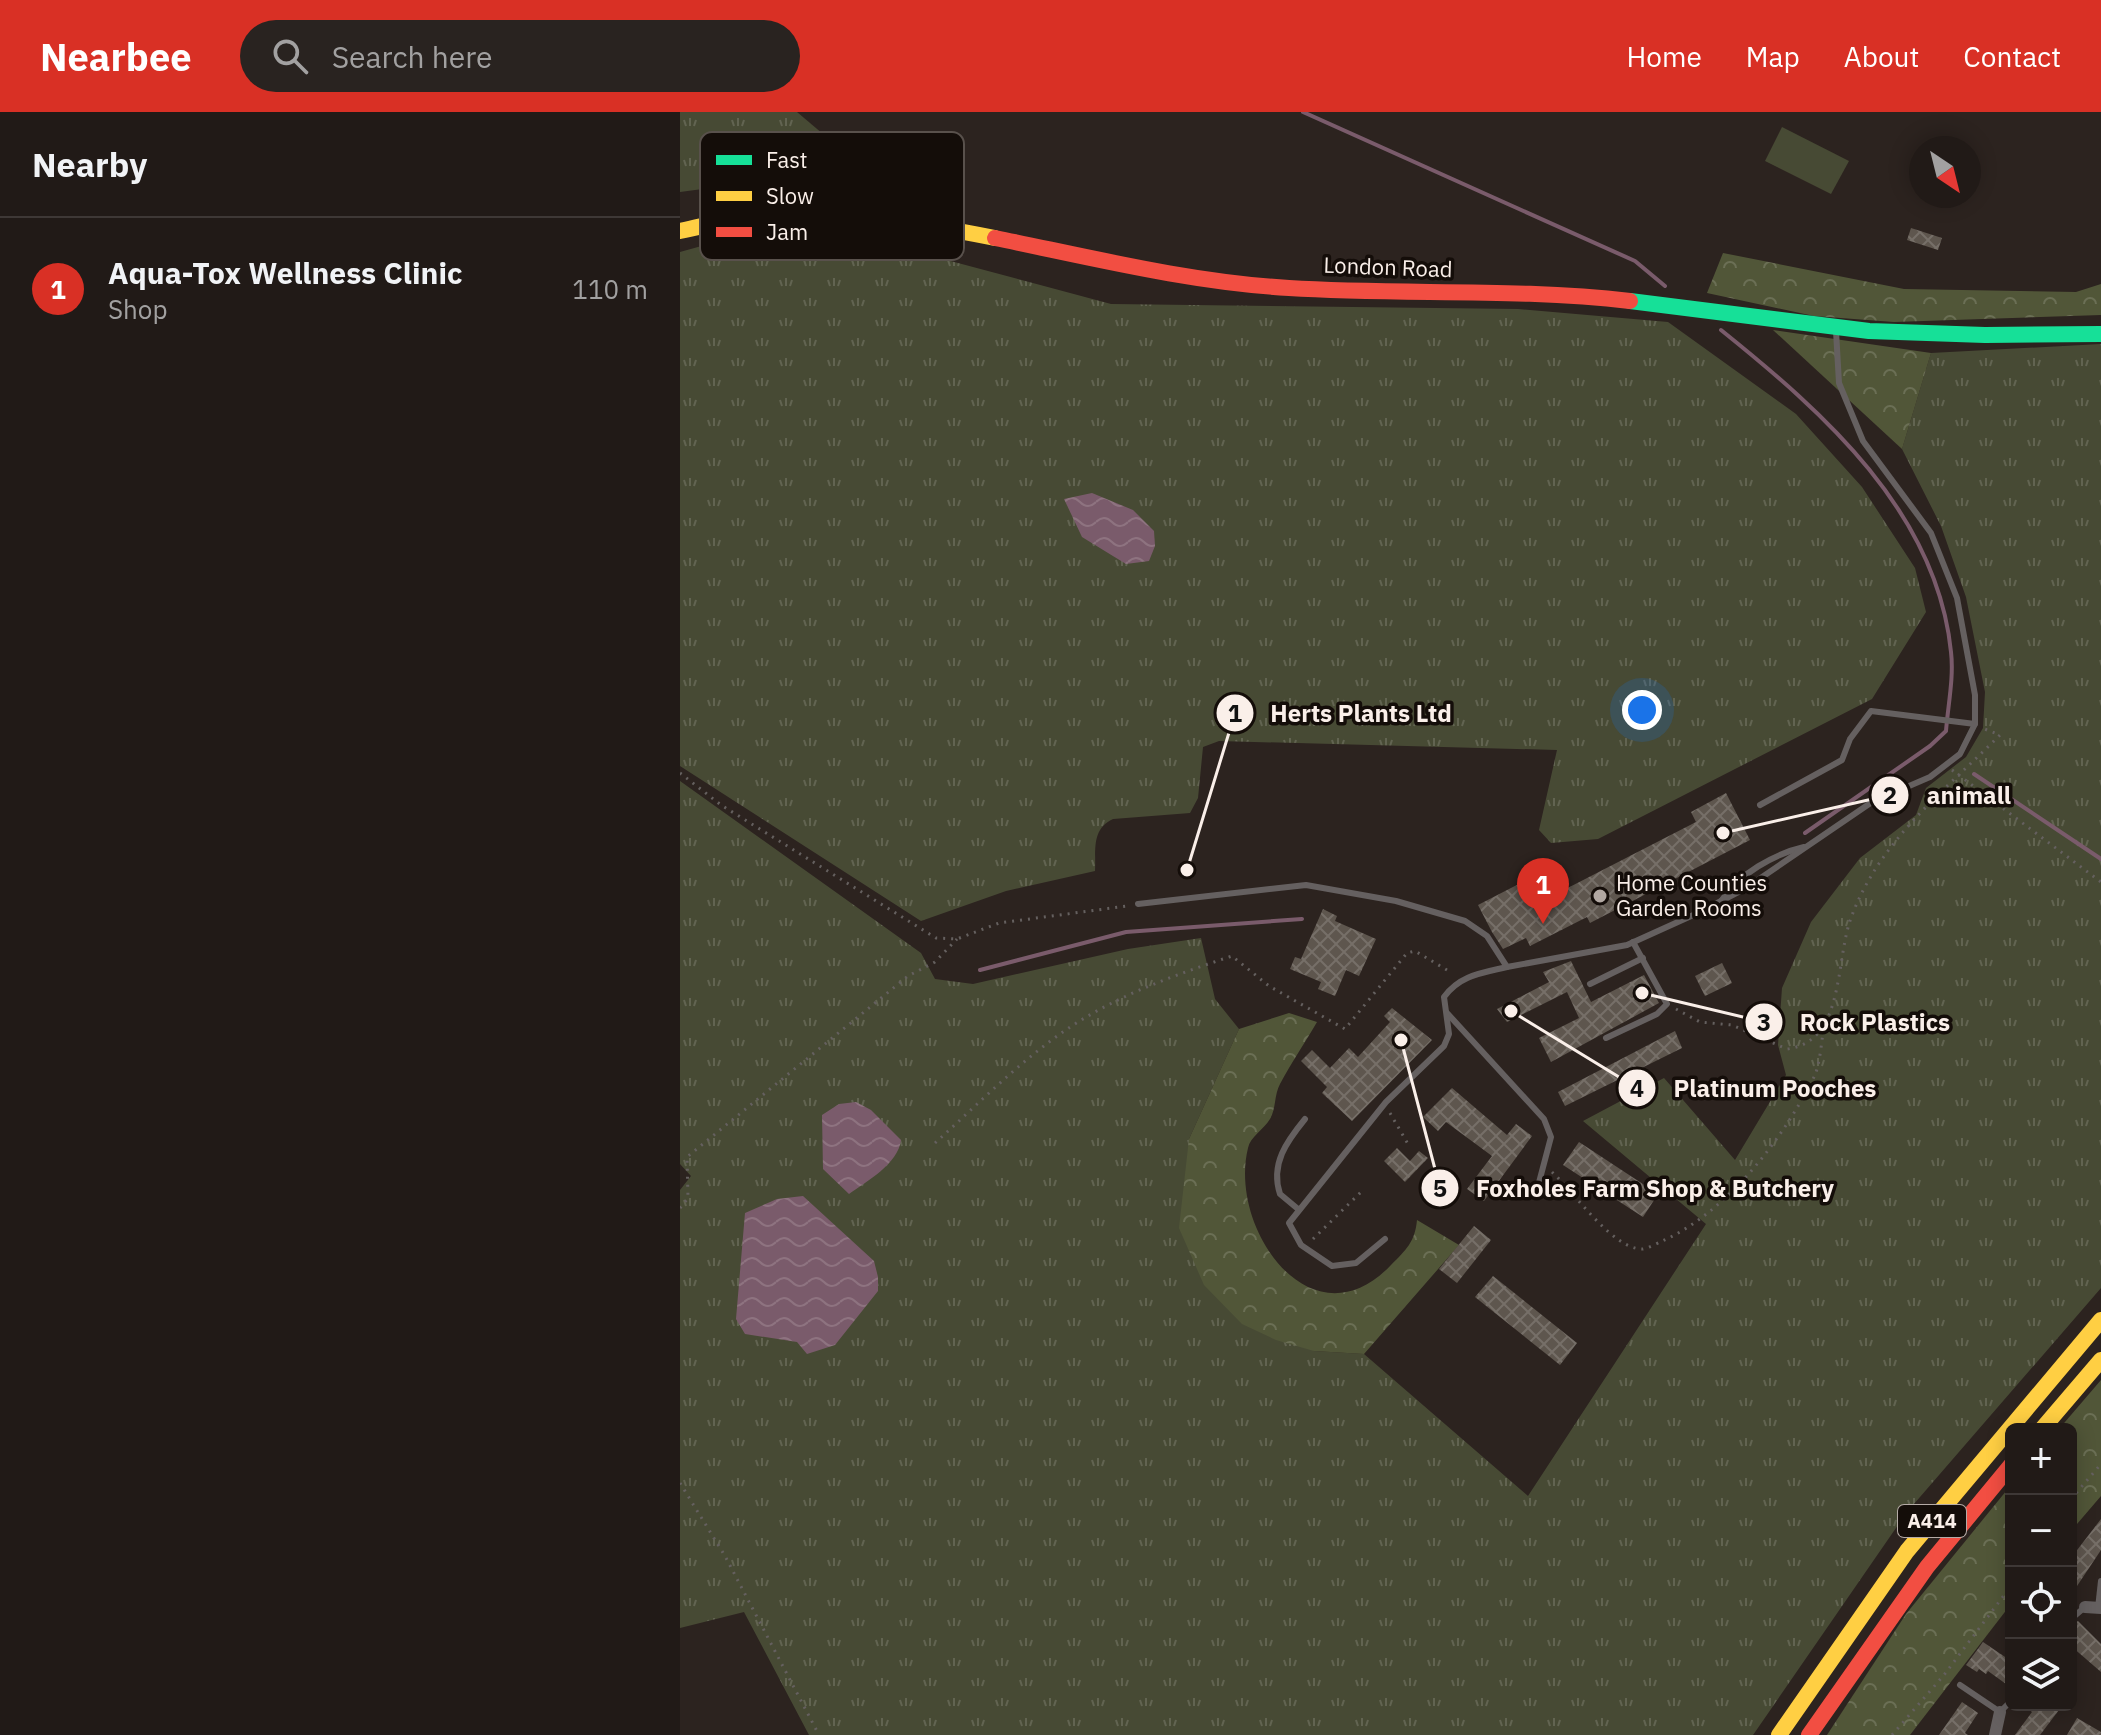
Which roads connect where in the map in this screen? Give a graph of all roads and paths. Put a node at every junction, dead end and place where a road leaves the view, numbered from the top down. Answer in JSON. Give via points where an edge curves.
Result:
{"nodes":[{"id":1,"x":700,"y":227,"type":"edge"},
{"id":2,"x":680,"y":231,"type":"edge"},
{"id":3,"x":964,"y":234,"type":"edge"},
{"id":4,"x":1835,"y":327,"type":"junction"},
{"id":5,"x":2101,"y":334,"type":"edge"},
{"id":6,"x":1975,"y":724,"type":"junction"},
{"id":7,"x":1945,"y":768,"type":"junction"},
{"id":8,"x":680,"y":773,"type":"edge"},
{"id":9,"x":1959,"y":776,"type":"junction"},
{"id":10,"x":1760,"y":805,"type":"dead end"},
{"id":11,"x":2101,"y":882,"type":"edge"},
{"id":12,"x":1138,"y":904,"type":"joint"},
{"id":13,"x":957,"y":939,"type":"junction"},
{"id":14,"x":1633,"y":942,"type":"junction"},
{"id":15,"x":1643,"y":958,"type":"junction"},
{"id":16,"x":1507,"y":967,"type":"junction"},
{"id":17,"x":1463,"y":979,"type":"junction"},
{"id":18,"x":1590,"y":984,"type":"dead end"},
{"id":19,"x":1667,"y":1004,"type":"junction"},
{"id":20,"x":1444,"y":1010,"type":"junction"},
{"id":21,"x":1823,"y":1033,"type":"junction"},
{"id":22,"x":1606,"y":1038,"type":"dead end"},
{"id":23,"x":1386,"y":1102,"type":"junction"},
{"id":24,"x":1305,"y":1119,"type":"dead end"},
{"id":25,"x":935,"y":1143,"type":"dead end"},
{"id":26,"x":1408,"y":1144,"type":"dead end"},
{"id":27,"x":1543,"y":1165,"type":"junction"},
{"id":28,"x":1537,"y":1190,"type":"dead end"},
{"id":29,"x":1361,"y":1192,"type":"dead end"},
{"id":30,"x":680,"y":1208,"type":"edge"},
{"id":31,"x":1298,"y":1209,"type":"junction"},
{"id":32,"x":1385,"y":1239,"type":"dead end"},
{"id":33,"x":1305,"y":1247,"type":"junction"},
{"id":34,"x":2101,"y":1320,"type":"edge"},
{"id":35,"x":2101,"y":1360,"type":"edge"},
{"id":36,"x":2047,"y":1423,"type":"edge"},
{"id":37,"x":2101,"y":1464,"type":"edge"},
{"id":38,"x":2005,"y":1472,"type":"edge"},
{"id":39,"x":680,"y":1483,"type":"edge"},
{"id":40,"x":2074,"y":1495,"type":"edge"},
{"id":41,"x":2101,"y":1581,"type":"edge"},
{"id":42,"x":2005,"y":1594,"type":"edge"},
{"id":43,"x":2095,"y":1608,"type":"edge"},
{"id":44,"x":1960,"y":1685,"type":"dead end"},
{"id":45,"x":2005,"y":1707,"type":"edge"},
{"id":46,"x":2000,"y":1712,"type":"junction"},
{"id":47,"x":819,"y":1735,"type":"edge"},
{"id":48,"x":1779,"y":1735,"type":"edge"},
{"id":49,"x":1809,"y":1735,"type":"edge"},
{"id":50,"x":1892,"y":1735,"type":"edge"},
{"id":51,"x":1995,"y":1735,"type":"edge"}],
"edges":[{"from":1,"to":2,"type":"main road","name":"London Road"},
{"from":3,"to":4,"type":"main road","name":"London Road","via":[[1249,285],[1595,297]]},
{"from":4,"to":5,"type":"main road","name":"London Road"},
{"from":4,"to":6,"type":"lane","via":[[1839,383],[1863,441],[1931,533],[1957,598],[1975,695]]},
{"from":6,"to":7,"type":"lane","via":[[1960,754]]},
{"from":6,"to":9,"type":"path","via":[[2000,735]]},
{"from":6,"to":10,"type":"lane","via":[[1871,711],[1842,760]]},
{"from":7,"to":9,"type":"path"},
{"from":7,"to":14,"type":"lane","via":[[1872,802],[1721,901]]},
{"from":8,"to":13,"type":"path","via":[[721,805],[936,938]]},
{"from":9,"to":11,"type":"path"},
{"from":9,"to":21,"type":"path","via":[[1893,841],[1862,887],[1842,943],[1834,1004]]},
{"from":12,"to":13,"type":"path","via":[[999,923]]},
{"from":12,"to":16,"type":"lane","via":[[1306,885],[1396,901],[1465,921],[1487,936]]},
{"from":13,"to":30,"type":"path","via":[[935,962],[908,976],[687,1157],[688,1198]]},
{"from":14,"to":15,"type":"lane"},
{"from":14,"to":16,"type":"lane"},
{"from":15,"to":18,"type":"lane"},
{"from":15,"to":19,"type":"lane"},
{"from":16,"to":17,"type":"lane"},
{"from":17,"to":20,"type":"lane","via":[[1444,997]]},
{"from":17,"to":25,"type":"path","via":[[1415,951],[1407,953],[1345,1029],[1269,986],[1232,956],[1122,997],[1062,1032]]},
{"from":19,"to":21,"type":"path","via":[[1700,1022],[1732,1025],[1787,1049]]},
{"from":19,"to":22,"type":"lane"},
{"from":20,"to":23,"type":"lane","via":[[1448,1040]]},
{"from":20,"to":27,"type":"lane","via":[[1544,1119],[1551,1137]]},
{"from":21,"to":27,"type":"path","via":[[1817,1071],[1792,1115],[1729,1196],[1680,1233],[1644,1249],[1620,1242]]},
{"from":23,"to":26,"type":"path"},
{"from":23,"to":31,"type":"lane"},
{"from":24,"to":31,"type":"lane","via":[[1277,1167],[1280,1194]]},
{"from":27,"to":28,"type":"lane"},
{"from":29,"to":33,"type":"path"},
{"from":31,"to":33,"type":"lane","via":[[1289,1223]]},
{"from":32,"to":33,"type":"lane","via":[[1343,1267],[1322,1262]]},
{"from":34,"to":48,"type":"main road","number":"A414","via":[[1907,1551]]},
{"from":35,"to":36,"type":"main road"},
{"from":37,"to":40,"type":"path"},
{"from":38,"to":49,"type":"main road","number":"A414","via":[[1927,1567]]},
{"from":39,"to":47,"type":"path","via":[[725,1556]]},
{"from":41,"to":43,"type":"lane"},
{"from":42,"to":50,"type":"path"},
{"from":44,"to":46,"type":"lane"},
{"from":45,"to":46,"type":"lane"},
{"from":46,"to":51,"type":"street"}]}
